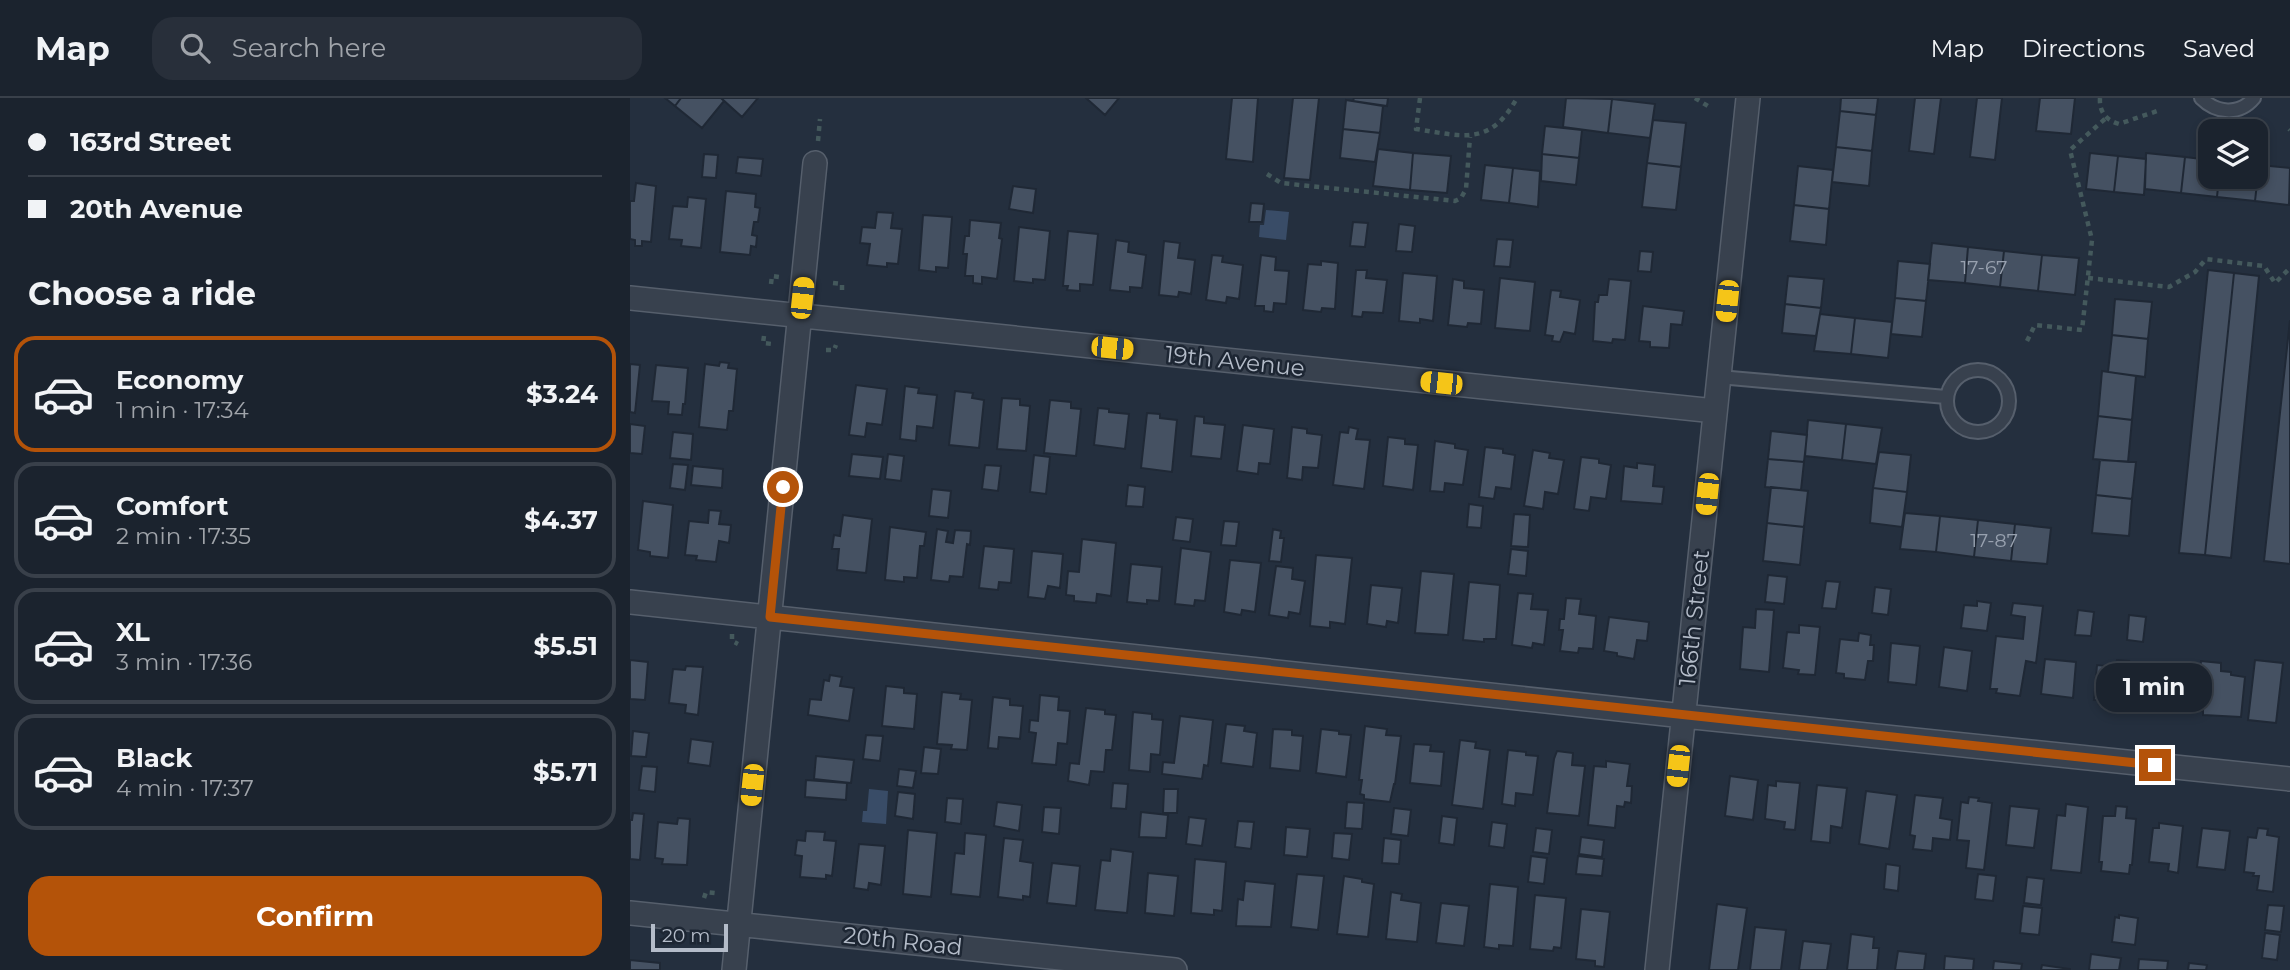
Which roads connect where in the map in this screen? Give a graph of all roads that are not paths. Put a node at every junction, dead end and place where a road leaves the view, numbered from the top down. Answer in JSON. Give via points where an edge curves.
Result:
{"nodes":[{"id":1,"x":1748,"y":98,"type":"edge"},
{"id":2,"x":2201,"y":98,"type":"edge"},
{"id":3,"x":2254,"y":98,"type":"edge"},
{"id":4,"x":815,"y":163,"type":"dead end"},
{"id":5,"x":630,"y":298,"type":"edge"},
{"id":6,"x":800,"y":316,"type":"junction"},
{"id":7,"x":1719,"y":377,"type":"junction"},
{"id":8,"x":1946,"y":397,"type":"junction"},
{"id":9,"x":1715,"y":411,"type":"junction"},
{"id":10,"x":630,"y":602,"type":"edge"},
{"id":11,"x":770,"y":617,"type":"junction"},
{"id":12,"x":1684,"y":716,"type":"junction"},
{"id":13,"x":2290,"y":779,"type":"edge"},
{"id":14,"x":630,"y":913,"type":"edge"},
{"id":15,"x":739,"y":924,"type":"junction"},
{"id":16,"x":734,"y":970,"type":"edge"},
{"id":17,"x":1175,"y":970,"type":"edge"},
{"id":18,"x":1657,"y":970,"type":"edge"}],
"edges":[{"from":1,"to":7,"type":"street","name":"166th Street"},
{"from":2,"to":3,"type":"lane","via":[[2218,110],[2229,111]]},
{"from":4,"to":6,"type":"street"},
{"from":5,"to":6,"type":"street","name":"19th Avenue"},
{"from":6,"to":9,"type":"street","name":"19th Avenue"},
{"from":6,"to":11,"type":"street"},
{"from":7,"to":8,"type":"lane"},
{"from":7,"to":9,"type":"street","name":"166th Street"},
{"from":8,"to":8,"type":"lane","via":[[1954,379],[1982,369],[2000,378],[2009,407],[1990,430],[1968,431],[1951,418]]},
{"from":9,"to":12,"type":"street","name":"166th Street"},
{"from":10,"to":11,"type":"street"},
{"from":11,"to":12,"type":"street"},
{"from":11,"to":15,"type":"street"},
{"from":12,"to":13,"type":"street"},
{"from":12,"to":18,"type":"street","name":"166th Street"},
{"from":14,"to":15,"type":"street","name":"20th Road"},
{"from":15,"to":16,"type":"street"},
{"from":15,"to":17,"type":"street","name":"20th Road"}]}
